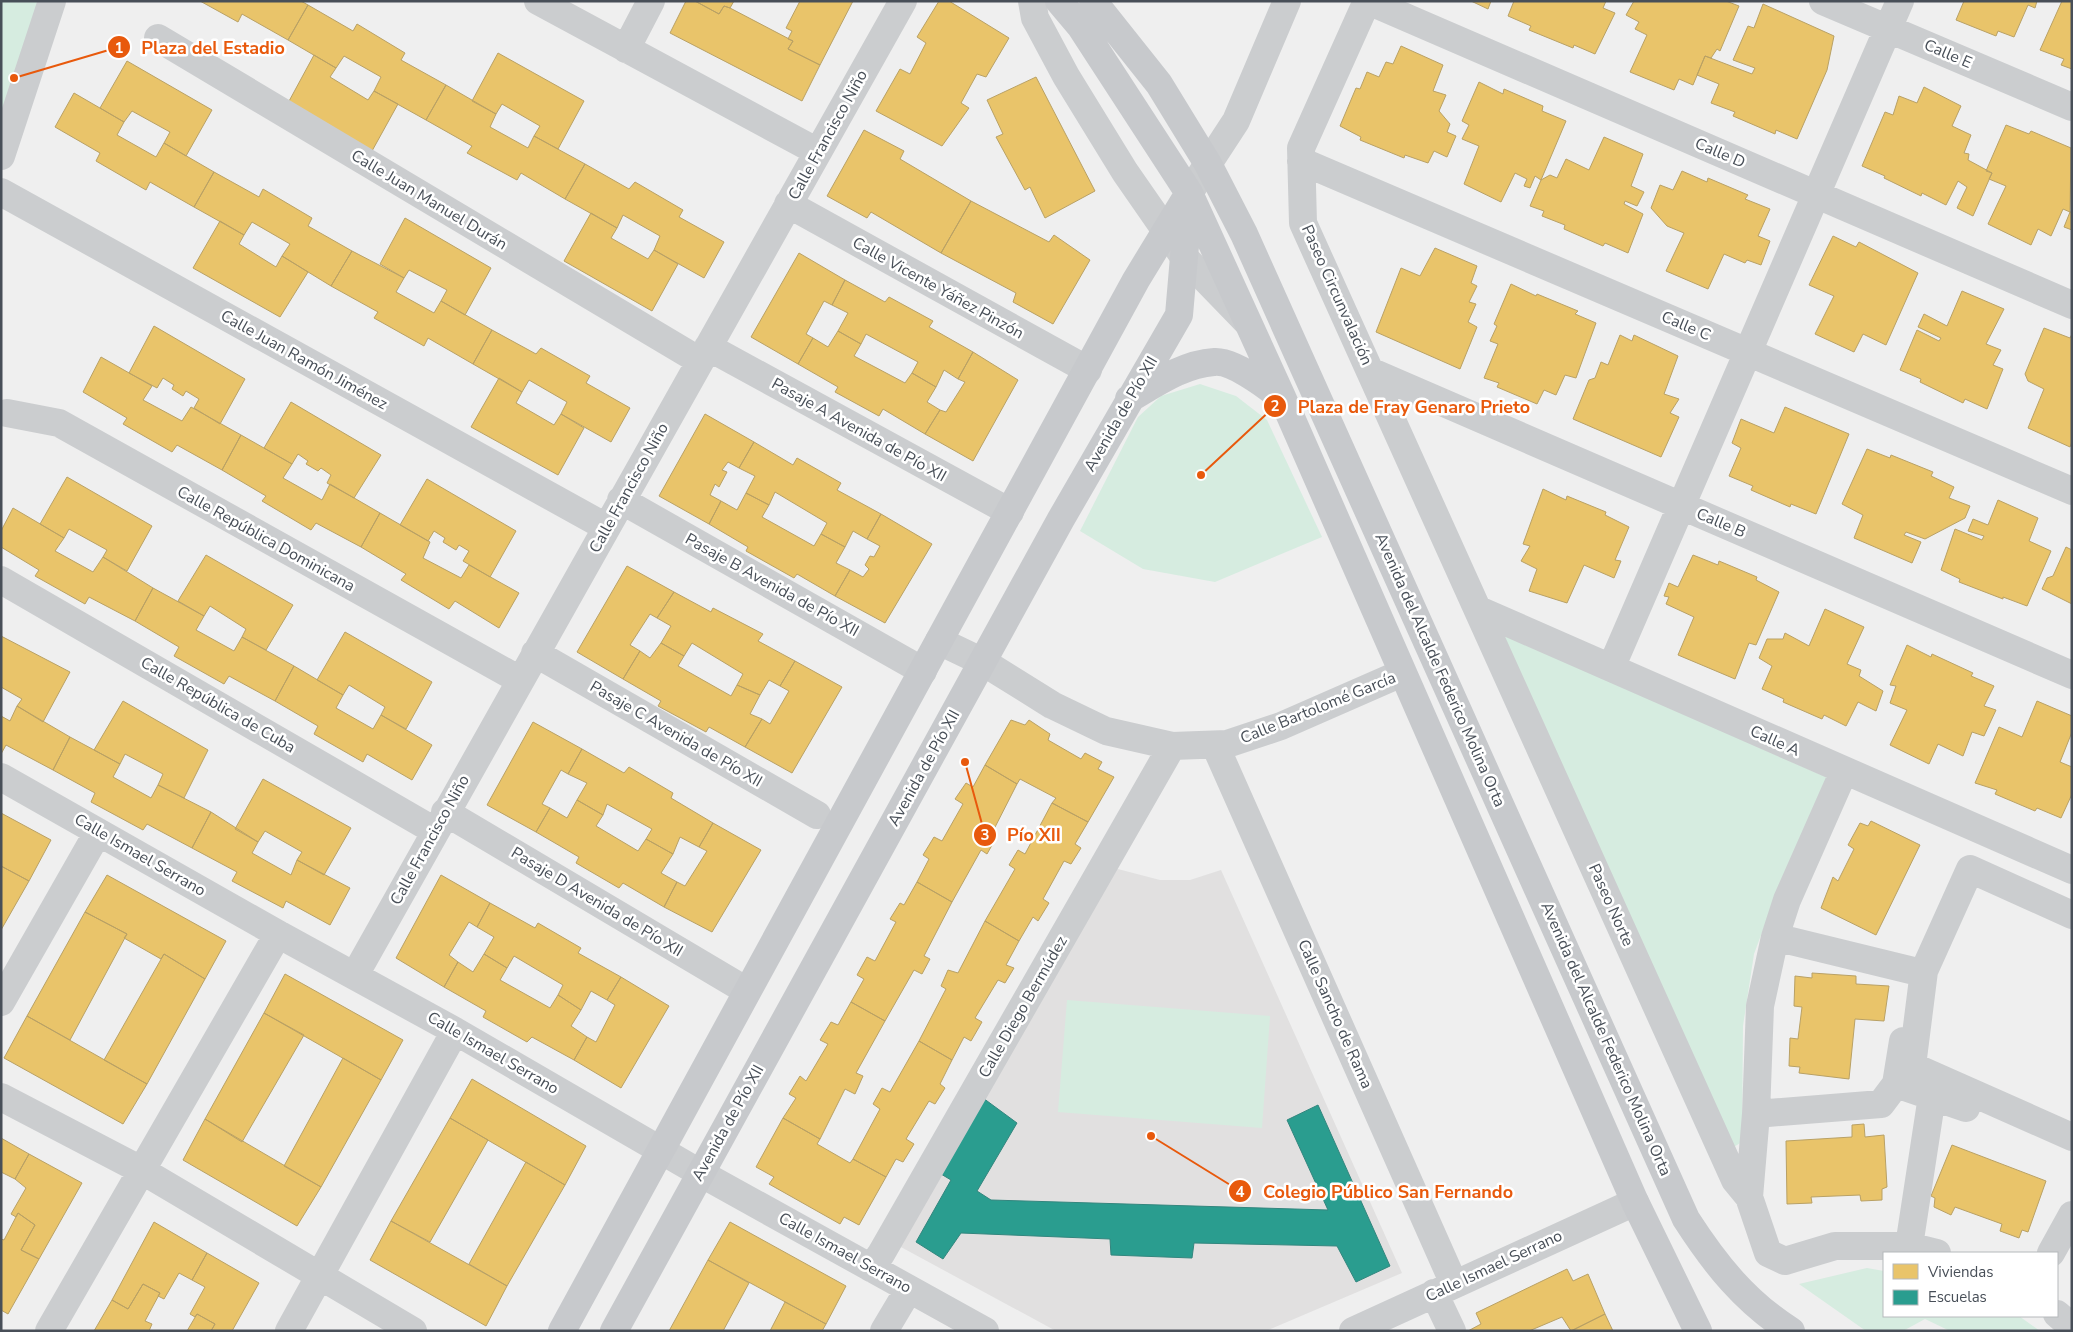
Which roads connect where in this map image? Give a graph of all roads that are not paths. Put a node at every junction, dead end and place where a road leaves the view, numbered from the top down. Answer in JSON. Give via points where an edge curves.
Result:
{"nodes":[{"id":1,"x":52,"y":1,"type":"edge"},
{"id":2,"x":538,"y":1,"type":"edge"},
{"id":3,"x":651,"y":1,"type":"edge"},
{"id":4,"x":904,"y":1,"type":"edge"},
{"id":5,"x":1032,"y":1,"type":"edge"},
{"id":6,"x":1059,"y":1,"type":"edge"},
{"id":7,"x":1093,"y":1,"type":"edge"},
{"id":8,"x":1288,"y":1,"type":"edge"},
{"id":9,"x":1368,"y":1,"type":"edge"},
{"id":10,"x":1824,"y":1,"type":"edge"},
{"id":11,"x":1900,"y":1,"type":"edge"},
{"id":12,"x":1888,"y":29,"type":"junction"},
{"id":13,"x":158,"y":38,"type":"dead end"},
{"id":14,"x":626,"y":49,"type":"junction"},
{"id":15,"x":2072,"y":107,"type":"edge"},
{"id":16,"x":818,"y":152,"type":"junction"},
{"id":17,"x":1,"y":156,"type":"edge"},
{"id":18,"x":1301,"y":161,"type":"junction"},
{"id":19,"x":1208,"y":164,"type":"junction"},
{"id":20,"x":1,"y":192,"type":"edge"},
{"id":21,"x":1189,"y":193,"type":"junction"},
{"id":22,"x":1816,"y":194,"type":"junction"},
{"id":23,"x":788,"y":204,"type":"junction"},
{"id":24,"x":1166,"y":231,"type":"junction"},
{"id":25,"x":1184,"y":257,"type":"junction"},
{"id":26,"x":2072,"y":305,"type":"edge"},
{"id":27,"x":1248,"y":324,"type":"junction"},
{"id":28,"x":1748,"y":353,"type":"junction"},
{"id":29,"x":704,"y":354,"type":"junction"},
{"id":30,"x":1088,"y":370,"type":"junction"},
{"id":31,"x":1370,"y":371,"type":"junction"},
{"id":32,"x":1282,"y":398,"type":"junction"},
{"id":33,"x":1128,"y":400,"type":"junction"},
{"id":34,"x":7,"y":413,"type":"dead end"},
{"id":35,"x":2072,"y":491,"type":"edge"},
{"id":36,"x":621,"y":500,"type":"junction"},
{"id":37,"x":1682,"y":506,"type":"junction"},
{"id":38,"x":1010,"y":512,"type":"junction"},
{"id":39,"x":606,"y":527,"type":"junction"},
{"id":40,"x":1,"y":580,"type":"edge"},
{"id":41,"x":1479,"y":610,"type":"junction"},
{"id":42,"x":940,"y":641,"type":"junction"},
{"id":43,"x":535,"y":653,"type":"junction"},
{"id":44,"x":983,"y":662,"type":"junction"},
{"id":45,"x":1611,"y":668,"type":"junction"},
{"id":46,"x":923,"y":671,"type":"junction"},
{"id":47,"x":1402,"y":673,"type":"junction"},
{"id":48,"x":2072,"y":675,"type":"edge"},
{"id":49,"x":520,"y":680,"type":"junction"},
{"id":50,"x":1215,"y":744,"type":"junction"},
{"id":51,"x":1172,"y":746,"type":"junction"},
{"id":52,"x":1844,"y":771,"type":"junction"},
{"id":53,"x":1,"y":777,"type":"edge"},
{"id":54,"x":817,"y":815,"type":"dead end"},
{"id":55,"x":440,"y":822,"type":"junction"},
{"id":56,"x":98,"y":832,"type":"junction"},
{"id":57,"x":1955,"y":859,"type":"dead end"},
{"id":58,"x":2072,"y":870,"type":"edge"},
{"id":59,"x":2072,"y":915,"type":"edge"},
{"id":60,"x":278,"y":934,"type":"junction"},
{"id":61,"x":1775,"y":937,"type":"junction"},
{"id":62,"x":1914,"y":971,"type":"junction"},
{"id":63,"x":355,"y":975,"type":"junction"},
{"id":64,"x":748,"y":992,"type":"junction"},
{"id":65,"x":1,"y":1002,"type":"edge"},
{"id":66,"x":455,"y":1031,"type":"junction"},
{"id":67,"x":1896,"y":1084,"type":"junction"},
{"id":68,"x":1932,"y":1096,"type":"junction"},
{"id":69,"x":1,"y":1097,"type":"edge"},
{"id":70,"x":1756,"y":1114,"type":"junction"},
{"id":71,"x":2072,"y":1137,"type":"edge"},
{"id":72,"x":661,"y":1148,"type":"junction"},
{"id":73,"x":2072,"y":1150,"type":"edge"},
{"id":74,"x":140,"y":1170,"type":"junction"},
{"id":75,"x":700,"y":1173,"type":"junction"},
{"id":76,"x":1749,"y":1197,"type":"junction"},
{"id":77,"x":1635,"y":1202,"type":"junction"},
{"id":78,"x":2072,"y":1215,"type":"edge"},
{"id":79,"x":1909,"y":1246,"type":"junction"},
{"id":80,"x":1934,"y":1252,"type":"edge"},
{"id":81,"x":2051,"y":1252,"type":"edge"},
{"id":82,"x":871,"y":1268,"type":"junction"},
{"id":83,"x":321,"y":1275,"type":"junction"},
{"id":84,"x":909,"y":1288,"type":"junction"},
{"id":85,"x":1444,"y":1289,"type":"junction"},
{"id":86,"x":2058,"y":1315,"type":"edge"},
{"id":87,"x":2072,"y":1326,"type":"edge"},
{"id":88,"x":49,"y":1331,"type":"edge"},
{"id":89,"x":289,"y":1331,"type":"edge"},
{"id":90,"x":413,"y":1331,"type":"edge"},
{"id":91,"x":562,"y":1331,"type":"edge"},
{"id":92,"x":614,"y":1331,"type":"edge"},
{"id":93,"x":884,"y":1331,"type":"edge"},
{"id":94,"x":984,"y":1331,"type":"edge"},
{"id":95,"x":1353,"y":1331,"type":"edge"},
{"id":96,"x":1452,"y":1331,"type":"edge"},
{"id":97,"x":1698,"y":1331,"type":"edge"},
{"id":98,"x":1791,"y":1331,"type":"edge"}],
"edges":[{"from":1,"to":17,"type":"street"},
{"from":2,"to":14,"type":"street"},
{"from":3,"to":14,"type":"street"},
{"from":4,"to":16,"type":"street","name":"Calle Francisco Niño"},
{"from":5,"to":24,"type":"street","via":[[1035,18],[1066,76]]},
{"from":6,"to":21,"type":"main road","via":[[1081,27]]},
{"from":7,"to":19,"type":"main road","name":"Avenida del Alcalde Federico Molina Orta","via":[[1159,84]]},
{"from":8,"to":19,"type":"street","via":[[1236,121]]},
{"from":9,"to":18,"type":"street","name":"Paseo Circunvalación","via":[[1301,148]]},
{"from":9,"to":22,"type":"street","name":"Calle D"},
{"from":10,"to":12,"type":"street","name":"Calle E"},
{"from":11,"to":12,"type":"street"},
{"from":12,"to":15,"type":"street","name":"Calle E"},
{"from":12,"to":22,"type":"street"},
{"from":13,"to":29,"type":"street","name":"Calle Juan Manuel Durán"},
{"from":14,"to":16,"type":"street"},
{"from":16,"to":23,"type":"street","name":"Calle Francisco Niño"},
{"from":18,"to":28,"type":"street","name":"Calle C"},
{"from":18,"to":31,"type":"street","name":"Paseo Circunvalación","via":[[1303,223]]},
{"from":19,"to":21,"type":"street"},
{"from":19,"to":98,"type":"main road","name":"Avenida del Alcalde Federico Molina Orta","via":[[1248,243],[1686,1219],[1712,1260],[1740,1290]]},
{"from":20,"to":39,"type":"street","name":"Calle Juan Ramón Jiménez"},
{"from":21,"to":24,"type":"main road"},
{"from":21,"to":25,"type":"main road","name":"Avenida de Pío XII"},
{"from":21,"to":27,"type":"main road"},
{"from":22,"to":26,"type":"street","name":"Calle D"},
{"from":22,"to":28,"type":"street"},
{"from":23,"to":29,"type":"street","name":"Calle Francisco Niño"},
{"from":23,"to":30,"type":"street","name":"Calle Vicente Yáñez Pinzón"},
{"from":24,"to":25,"type":"street"},
{"from":24,"to":30,"type":"main road"},
{"from":25,"to":27,"type":"street"},
{"from":25,"to":33,"type":"main road","name":"Avenida de Pío XII","via":[[1179,314]]},
{"from":27,"to":32,"type":"main road"},
{"from":28,"to":35,"type":"street","name":"Calle C"},
{"from":28,"to":37,"type":"street"},
{"from":29,"to":36,"type":"street","name":"Calle Francisco Niño"},
{"from":29,"to":38,"type":"street","name":"Pasaje A Avenida de Pío XII"},
{"from":30,"to":38,"type":"main road"},
{"from":31,"to":37,"type":"street","name":"Calle B"},
{"from":31,"to":41,"type":"street","name":"Paseo Circunvalación"},
{"from":32,"to":33,"type":"main road","via":[[1250,373],[1216,361],[1175,372]]},
{"from":32,"to":47,"type":"main road"},
{"from":33,"to":44,"type":"main road","name":"Avenida de Pío XII"},
{"from":34,"to":49,"type":"street","name":"Calle República Dominicana","via":[[59,424]]},
{"from":36,"to":39,"type":"street","name":"Calle Francisco Niño"},
{"from":36,"to":46,"type":"street","name":"Pasaje B Avenida de Pío XII"},
{"from":37,"to":45,"type":"street"},
{"from":37,"to":48,"type":"street","name":"Calle B"},
{"from":38,"to":42,"type":"main road"},
{"from":39,"to":43,"type":"street","name":"Calle Francisco Niño"},
{"from":40,"to":55,"type":"street","name":"Calle República de Cuba"},
{"from":41,"to":45,"type":"street","name":"Calle A"},
{"from":41,"to":76,"type":"street","name":"Paseo Norte","via":[[1735,1180]]},
{"from":42,"to":44,"type":"street","name":"Calle Bartolomé García"},
{"from":42,"to":46,"type":"main road"},
{"from":43,"to":49,"type":"street","name":"Calle Francisco Niño"},
{"from":43,"to":54,"type":"street","name":"Pasaje C Avenida de Pío XII"},
{"from":44,"to":51,"type":"street","name":"Calle Bartolomé García","via":[[1106,732]]},
{"from":44,"to":75,"type":"main road","name":"Avenida de Pío XII"},
{"from":45,"to":52,"type":"street","name":"Calle A"},
{"from":46,"to":64,"type":"main road"},
{"from":47,"to":50,"type":"street","name":"Calle Bartolomé García","via":[[1281,726],[1228,744]]},
{"from":47,"to":77,"type":"main road"},
{"from":49,"to":55,"type":"street","name":"Calle Francisco Niño"},
{"from":50,"to":51,"type":"street","name":"Calle Bartolomé García"},
{"from":50,"to":85,"type":"street","name":"Calle Sancho de Rama"},
{"from":51,"to":82,"type":"street","name":"Calle Diego Bermúdez"},
{"from":52,"to":58,"type":"street","name":"Calle A"},
{"from":52,"to":61,"type":"street","name":"Paseo Norte","via":[[1787,900]]},
{"from":53,"to":56,"type":"street","name":"Calle Ismael Serrano"},
{"from":55,"to":63,"type":"street","name":"Calle Francisco Niño"},
{"from":55,"to":64,"type":"street","name":"Pasaje D Avenida de Pío XII"},
{"from":56,"to":60,"type":"street","name":"Calle Ismael Serrano"},
{"from":56,"to":65,"type":"street"},
{"from":57,"to":62,"type":"street"},
{"from":59,"to":71,"type":"street","via":[[1970,869],[1924,971],[1912,1066]]},
{"from":60,"to":63,"type":"street","name":"Calle Ismael Serrano"},
{"from":60,"to":74,"type":"street"},
{"from":61,"to":62,"type":"street"},
{"from":61,"to":70,"type":"street","name":"Paseo Norte","via":[[1760,1006]]},
{"from":62,"to":67,"type":"street"},
{"from":63,"to":66,"type":"street","name":"Calle Ismael Serrano"},
{"from":64,"to":72,"type":"main road"},
{"from":66,"to":72,"type":"street","name":"Calle Ismael Serrano"},
{"from":66,"to":83,"type":"street"},
{"from":67,"to":68,"type":"street"},
{"from":67,"to":70,"type":"street","via":[[1881,1104]]},
{"from":68,"to":73,"type":"street","via":[[2020,1126]]},
{"from":68,"to":79,"type":"street"},
{"from":69,"to":74,"type":"street"},
{"from":70,"to":76,"type":"street","name":"Paseo Norte"},
{"from":72,"to":75,"type":"street","name":"Calle Ismael Serrano"},
{"from":72,"to":91,"type":"main road"},
{"from":74,"to":83,"type":"street"},
{"from":74,"to":88,"type":"street"},
{"from":75,"to":82,"type":"street","name":"Calle Ismael Serrano"},
{"from":75,"to":92,"type":"main road","name":"Avenida de Pío XII"},
{"from":76,"to":79,"type":"street","name":"Paseo Norte","via":[[1768,1253],[1785,1261],[1835,1246]]},
{"from":77,"to":85,"type":"street","name":"Calle Ismael Serrano"},
{"from":77,"to":97,"type":"main road"},
{"from":78,"to":81,"type":"street"},
{"from":79,"to":80,"type":"street","name":"Paseo Norte"},
{"from":82,"to":84,"type":"street","name":"Calle Ismael Serrano"},
{"from":83,"to":89,"type":"street"},
{"from":83,"to":90,"type":"street"},
{"from":84,"to":93,"type":"street"},
{"from":84,"to":94,"type":"street","name":"Calle Ismael Serrano"},
{"from":85,"to":95,"type":"street","name":"Calle Ismael Serrano"},
{"from":85,"to":96,"type":"street","name":"Calle Sancho de Rama"},
{"from":86,"to":87,"type":"street"}]}
